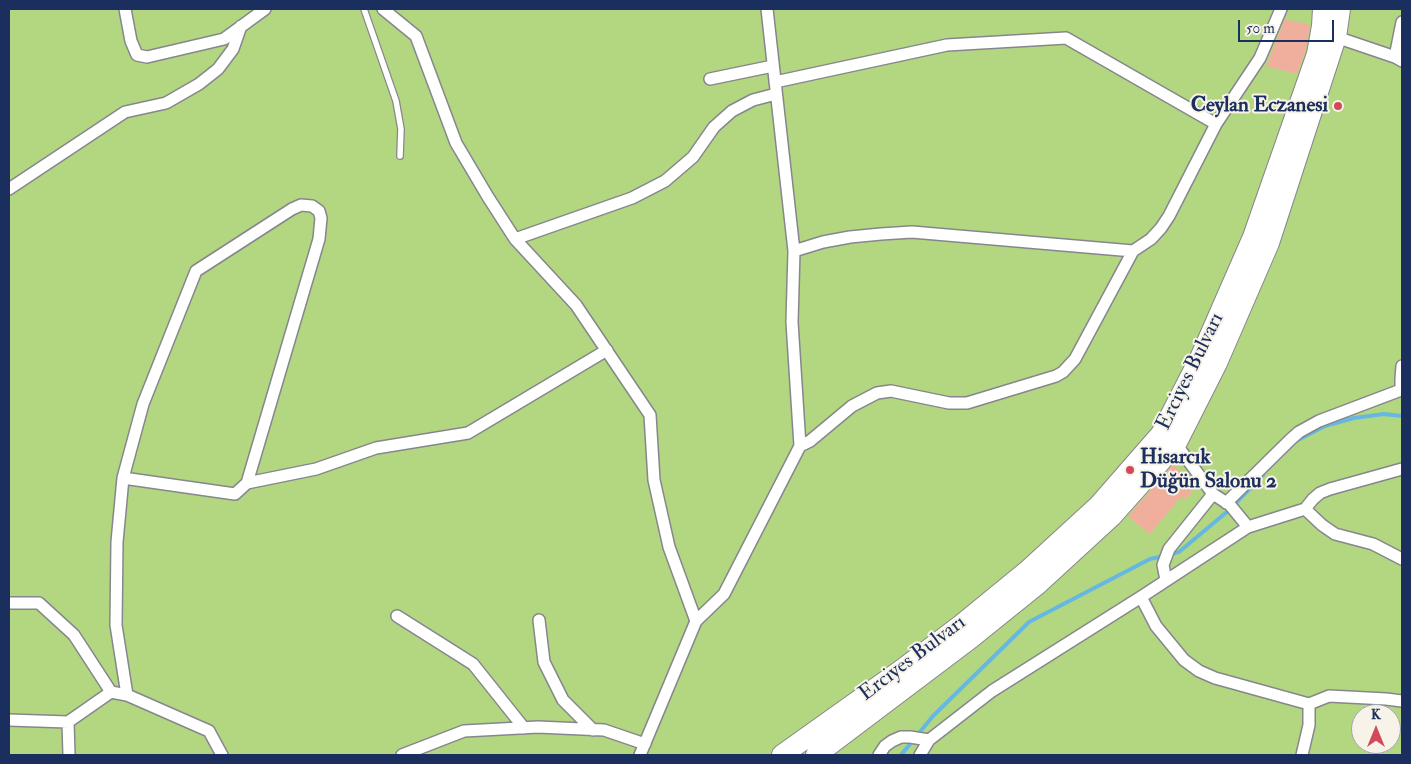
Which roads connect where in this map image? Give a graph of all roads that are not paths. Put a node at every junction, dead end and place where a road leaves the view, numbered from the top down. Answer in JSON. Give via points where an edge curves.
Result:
{"nodes":[{"id":1,"x":125,"y":9,"type":"edge"},
{"id":2,"x":265,"y":9,"type":"edge"},
{"id":3,"x":364,"y":9,"type":"edge"},
{"id":4,"x":383,"y":9,"type":"edge"},
{"id":5,"x":767,"y":9,"type":"edge"},
{"id":6,"x":1281,"y":9,"type":"edge"},
{"id":7,"x":1323,"y":9,"type":"edge"},
{"id":8,"x":1340,"y":9,"type":"edge"},
{"id":9,"x":1402,"y":22,"type":"edge"},
{"id":10,"x":241,"y":26,"type":"junction"},
{"id":11,"x":1336,"y":37,"type":"junction"},
{"id":12,"x":1399,"y":59,"type":"edge"},
{"id":13,"x":773,"y":66,"type":"junction"},
{"id":14,"x":710,"y":79,"type":"dead end"},
{"id":15,"x":774,"y":82,"type":"junction"},
{"id":16,"x":776,"y":94,"type":"junction"},
{"id":17,"x":1216,"y":124,"type":"junction"},
{"id":18,"x":400,"y":156,"type":"dead end"},
{"id":19,"x":9,"y":189,"type":"edge"},
{"id":20,"x":516,"y":239,"type":"junction"},
{"id":21,"x":794,"y":251,"type":"junction"},
{"id":22,"x":1133,"y":251,"type":"junction"},
{"id":23,"x":607,"y":350,"type":"junction"},
{"id":24,"x":1402,"y":366,"type":"edge"},
{"id":25,"x":1176,"y":444,"type":"junction"},
{"id":26,"x":800,"y":446,"type":"junction"},
{"id":27,"x":1402,"y":469,"type":"edge"},
{"id":28,"x":123,"y":478,"type":"junction"},
{"id":29,"x":247,"y":483,"type":"junction"},
{"id":30,"x":1213,"y":494,"type":"junction"},
{"id":31,"x":1228,"y":504,"type":"junction"},
{"id":32,"x":1305,"y":509,"type":"junction"},
{"id":33,"x":1248,"y":527,"type":"junction"},
{"id":34,"x":1402,"y":559,"type":"edge"},
{"id":35,"x":1166,"y":580,"type":"junction"},
{"id":36,"x":1141,"y":597,"type":"junction"},
{"id":37,"x":9,"y":603,"type":"edge"},
{"id":38,"x":398,"y":616,"type":"dead end"},
{"id":39,"x":539,"y":620,"type":"dead end"},
{"id":40,"x":696,"y":621,"type":"junction"},
{"id":41,"x":111,"y":692,"type":"junction"},
{"id":42,"x":127,"y":695,"type":"junction"},
{"id":43,"x":1402,"y":701,"type":"edge"},
{"id":44,"x":1309,"y":704,"type":"junction"},
{"id":45,"x":9,"y":720,"type":"edge"},
{"id":46,"x":68,"y":722,"type":"junction"},
{"id":47,"x":524,"y":728,"type":"junction"},
{"id":48,"x":593,"y":730,"type":"junction"},
{"id":49,"x":926,"y":739,"type":"junction"},
{"id":50,"x":645,"y":744,"type":"junction"},
{"id":51,"x":69,"y":755,"type":"edge"},
{"id":52,"x":222,"y":755,"type":"edge"},
{"id":53,"x":402,"y":755,"type":"edge"},
{"id":54,"x":640,"y":755,"type":"edge"},
{"id":55,"x":782,"y":755,"type":"edge"},
{"id":56,"x":816,"y":755,"type":"edge"},
{"id":57,"x":879,"y":755,"type":"edge"},
{"id":58,"x":920,"y":755,"type":"edge"},
{"id":59,"x":1302,"y":755,"type":"edge"}],
"edges":[{"from":1,"to":10,"type":"street","via":[[131,41],[137,55],[142,57],[224,39]]},
{"from":2,"to":10,"type":"street"},
{"from":3,"to":18,"type":"lane","via":[[396,101],[401,129]]},
{"from":4,"to":20,"type":"street","via":[[416,36],[456,142]]},
{"from":5,"to":13,"type":"street"},
{"from":6,"to":17,"type":"street","via":[[1260,58]]},
{"from":7,"to":55,"type":"highway","name":"Erciyes Bulvarı","via":[[1317,54],[1253,237],[1201,356],[1161,434],[1099,505],[1027,571],[900,671]]},
{"from":8,"to":11,"type":"highway","name":"Erciyes Bulvarı"},
{"from":9,"to":12,"type":"street"},
{"from":10,"to":19,"type":"street","via":[[233,50],[218,69],[199,84],[166,103],[125,112]]},
{"from":11,"to":12,"type":"street"},
{"from":11,"to":25,"type":"highway","name":"Erciyes Bulvarı","via":[[1269,243],[1217,363]]},
{"from":13,"to":14,"type":"street"},
{"from":13,"to":15,"type":"street"},
{"from":15,"to":16,"type":"street"},
{"from":15,"to":17,"type":"street","via":[[947,45],[1066,38]]},
{"from":16,"to":20,"type":"street","via":[[753,100],[732,111],[714,127],[693,157],[665,181],[632,198]]},
{"from":16,"to":21,"type":"street"},
{"from":17,"to":22,"type":"street","via":[[1169,216],[1151,239]]},
{"from":20,"to":23,"type":"street","via":[[576,305]]},
{"from":21,"to":22,"type":"street","via":[[850,237],[912,232]]},
{"from":21,"to":26,"type":"street","via":[[792,322]]},
{"from":22,"to":26,"type":"street","via":[[1070,366],[1056,376],[967,403],[949,403],[891,391],[877,393],[852,406]]},
{"from":23,"to":29,"type":"street","via":[[468,433],[376,448],[316,469]]},
{"from":23,"to":40,"type":"street","via":[[650,415],[654,480],[669,547]]},
{"from":24,"to":31,"type":"street","via":[[1401,390],[1304,429]]},
{"from":25,"to":30,"type":"street"},
{"from":25,"to":56,"type":"highway","name":"Erciyes Bulvarı","via":[[1111,517],[1038,584],[972,638]]},
{"from":26,"to":40,"type":"street","via":[[724,594]]},
{"from":27,"to":32,"type":"street","via":[[1330,488],[1313,499]]},
{"from":28,"to":29,"type":"street","via":[[235,494]]},
{"from":28,"to":29,"type":"street","via":[[143,404],[196,271],[292,209],[301,205],[312,206],[319,211],[321,218],[319,239]]},
{"from":28,"to":42,"type":"street","via":[[117,542],[116,625]]},
{"from":30,"to":31,"type":"street"},
{"from":30,"to":35,"type":"street","via":[[1169,549],[1163,565]]},
{"from":31,"to":33,"type":"street"},
{"from":32,"to":33,"type":"street"},
{"from":32,"to":34,"type":"street","via":[[1335,534],[1373,544]]},
{"from":33,"to":35,"type":"street"},
{"from":35,"to":36,"type":"street"},
{"from":36,"to":44,"type":"street","via":[[1156,626],[1184,660],[1199,671]]},
{"from":36,"to":49,"type":"street","via":[[992,691]]},
{"from":37,"to":41,"type":"street","via":[[39,603],[74,635]]},
{"from":38,"to":47,"type":"street","via":[[473,664]]},
{"from":39,"to":48,"type":"street","via":[[544,662],[563,700]]},
{"from":40,"to":50,"type":"street"},
{"from":41,"to":42,"type":"street"},
{"from":41,"to":46,"type":"street"},
{"from":42,"to":52,"type":"street","via":[[209,731]]},
{"from":43,"to":44,"type":"street","via":[[1329,696]]},
{"from":44,"to":59,"type":"street","via":[[1309,724]]},
{"from":45,"to":46,"type":"street"},
{"from":46,"to":51,"type":"street"},
{"from":47,"to":48,"type":"street"},
{"from":47,"to":53,"type":"street","via":[[464,731]]},
{"from":48,"to":50,"type":"street","via":[[604,730]]},
{"from":49,"to":57,"type":"street","via":[[901,737],[885,746]]},
{"from":49,"to":58,"type":"street"},
{"from":50,"to":54,"type":"street"}]}
